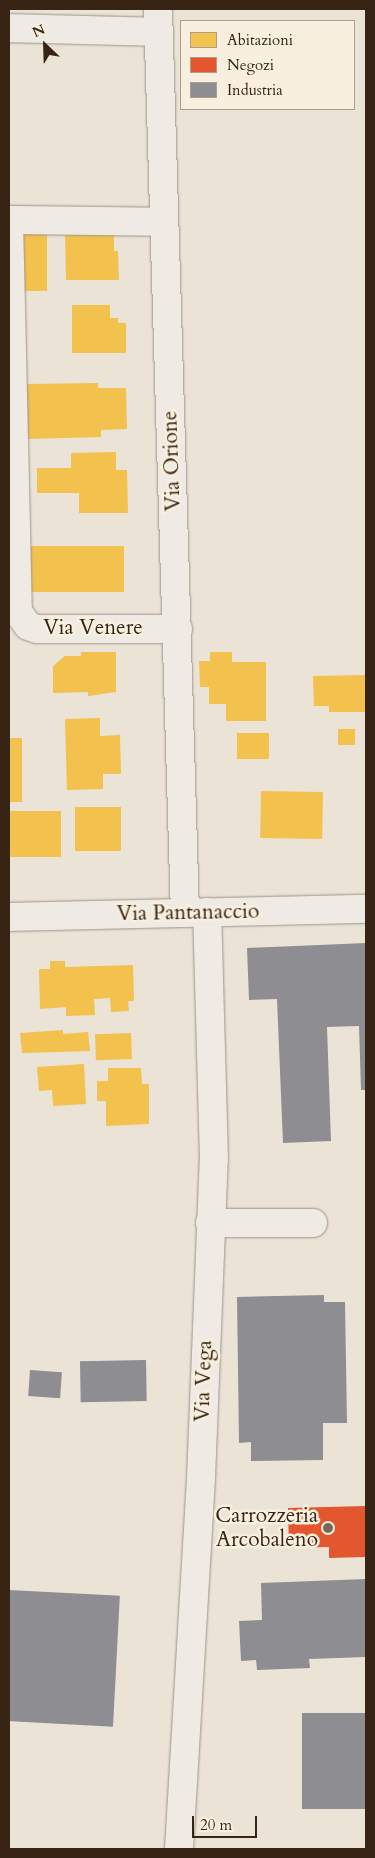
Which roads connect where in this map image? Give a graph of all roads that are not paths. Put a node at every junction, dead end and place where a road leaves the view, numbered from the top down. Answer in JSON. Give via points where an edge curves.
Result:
{"nodes":[{"id":1,"x":158,"y":20,"type":"edge"},
{"id":2,"x":9,"y":28,"type":"edge"},
{"id":3,"x":9,"y":220,"type":"edge"},
{"id":4,"x":164,"y":222,"type":"junction"},
{"id":5,"x":13,"y":600,"type":"edge"},
{"id":6,"x":178,"y":629,"type":"junction"},
{"id":7,"x":366,"y":909,"type":"edge"},
{"id":8,"x":196,"y":913,"type":"junction"},
{"id":9,"x":9,"y":917,"type":"edge"},
{"id":10,"x":210,"y":1223,"type":"junction"},
{"id":11,"x":313,"y":1223,"type":"dead end"},
{"id":12,"x":178,"y":1849,"type":"edge"}],
"edges":[{"from":1,"to":2,"type":"street"},
{"from":1,"to":4,"type":"street","name":"Via Orione"},
{"from":3,"to":4,"type":"street"},
{"from":3,"to":5,"type":"street","name":"Via Venere"},
{"from":4,"to":6,"type":"street","name":"Via Orione"},
{"from":5,"to":6,"type":"street","name":"Via Venere","via":[[20,618],[32,628]]},
{"from":6,"to":8,"type":"street","name":"Via Orione"},
{"from":7,"to":8,"type":"street","name":"Via Pantanaccio"},
{"from":8,"to":9,"type":"street","name":"Via Pantanaccio"},
{"from":8,"to":10,"type":"street","name":"Via Vega","via":[[214,1159]]},
{"from":10,"to":11,"type":"street"},
{"from":10,"to":12,"type":"street","name":"Via Vega","via":[[201,1478]]}]}
